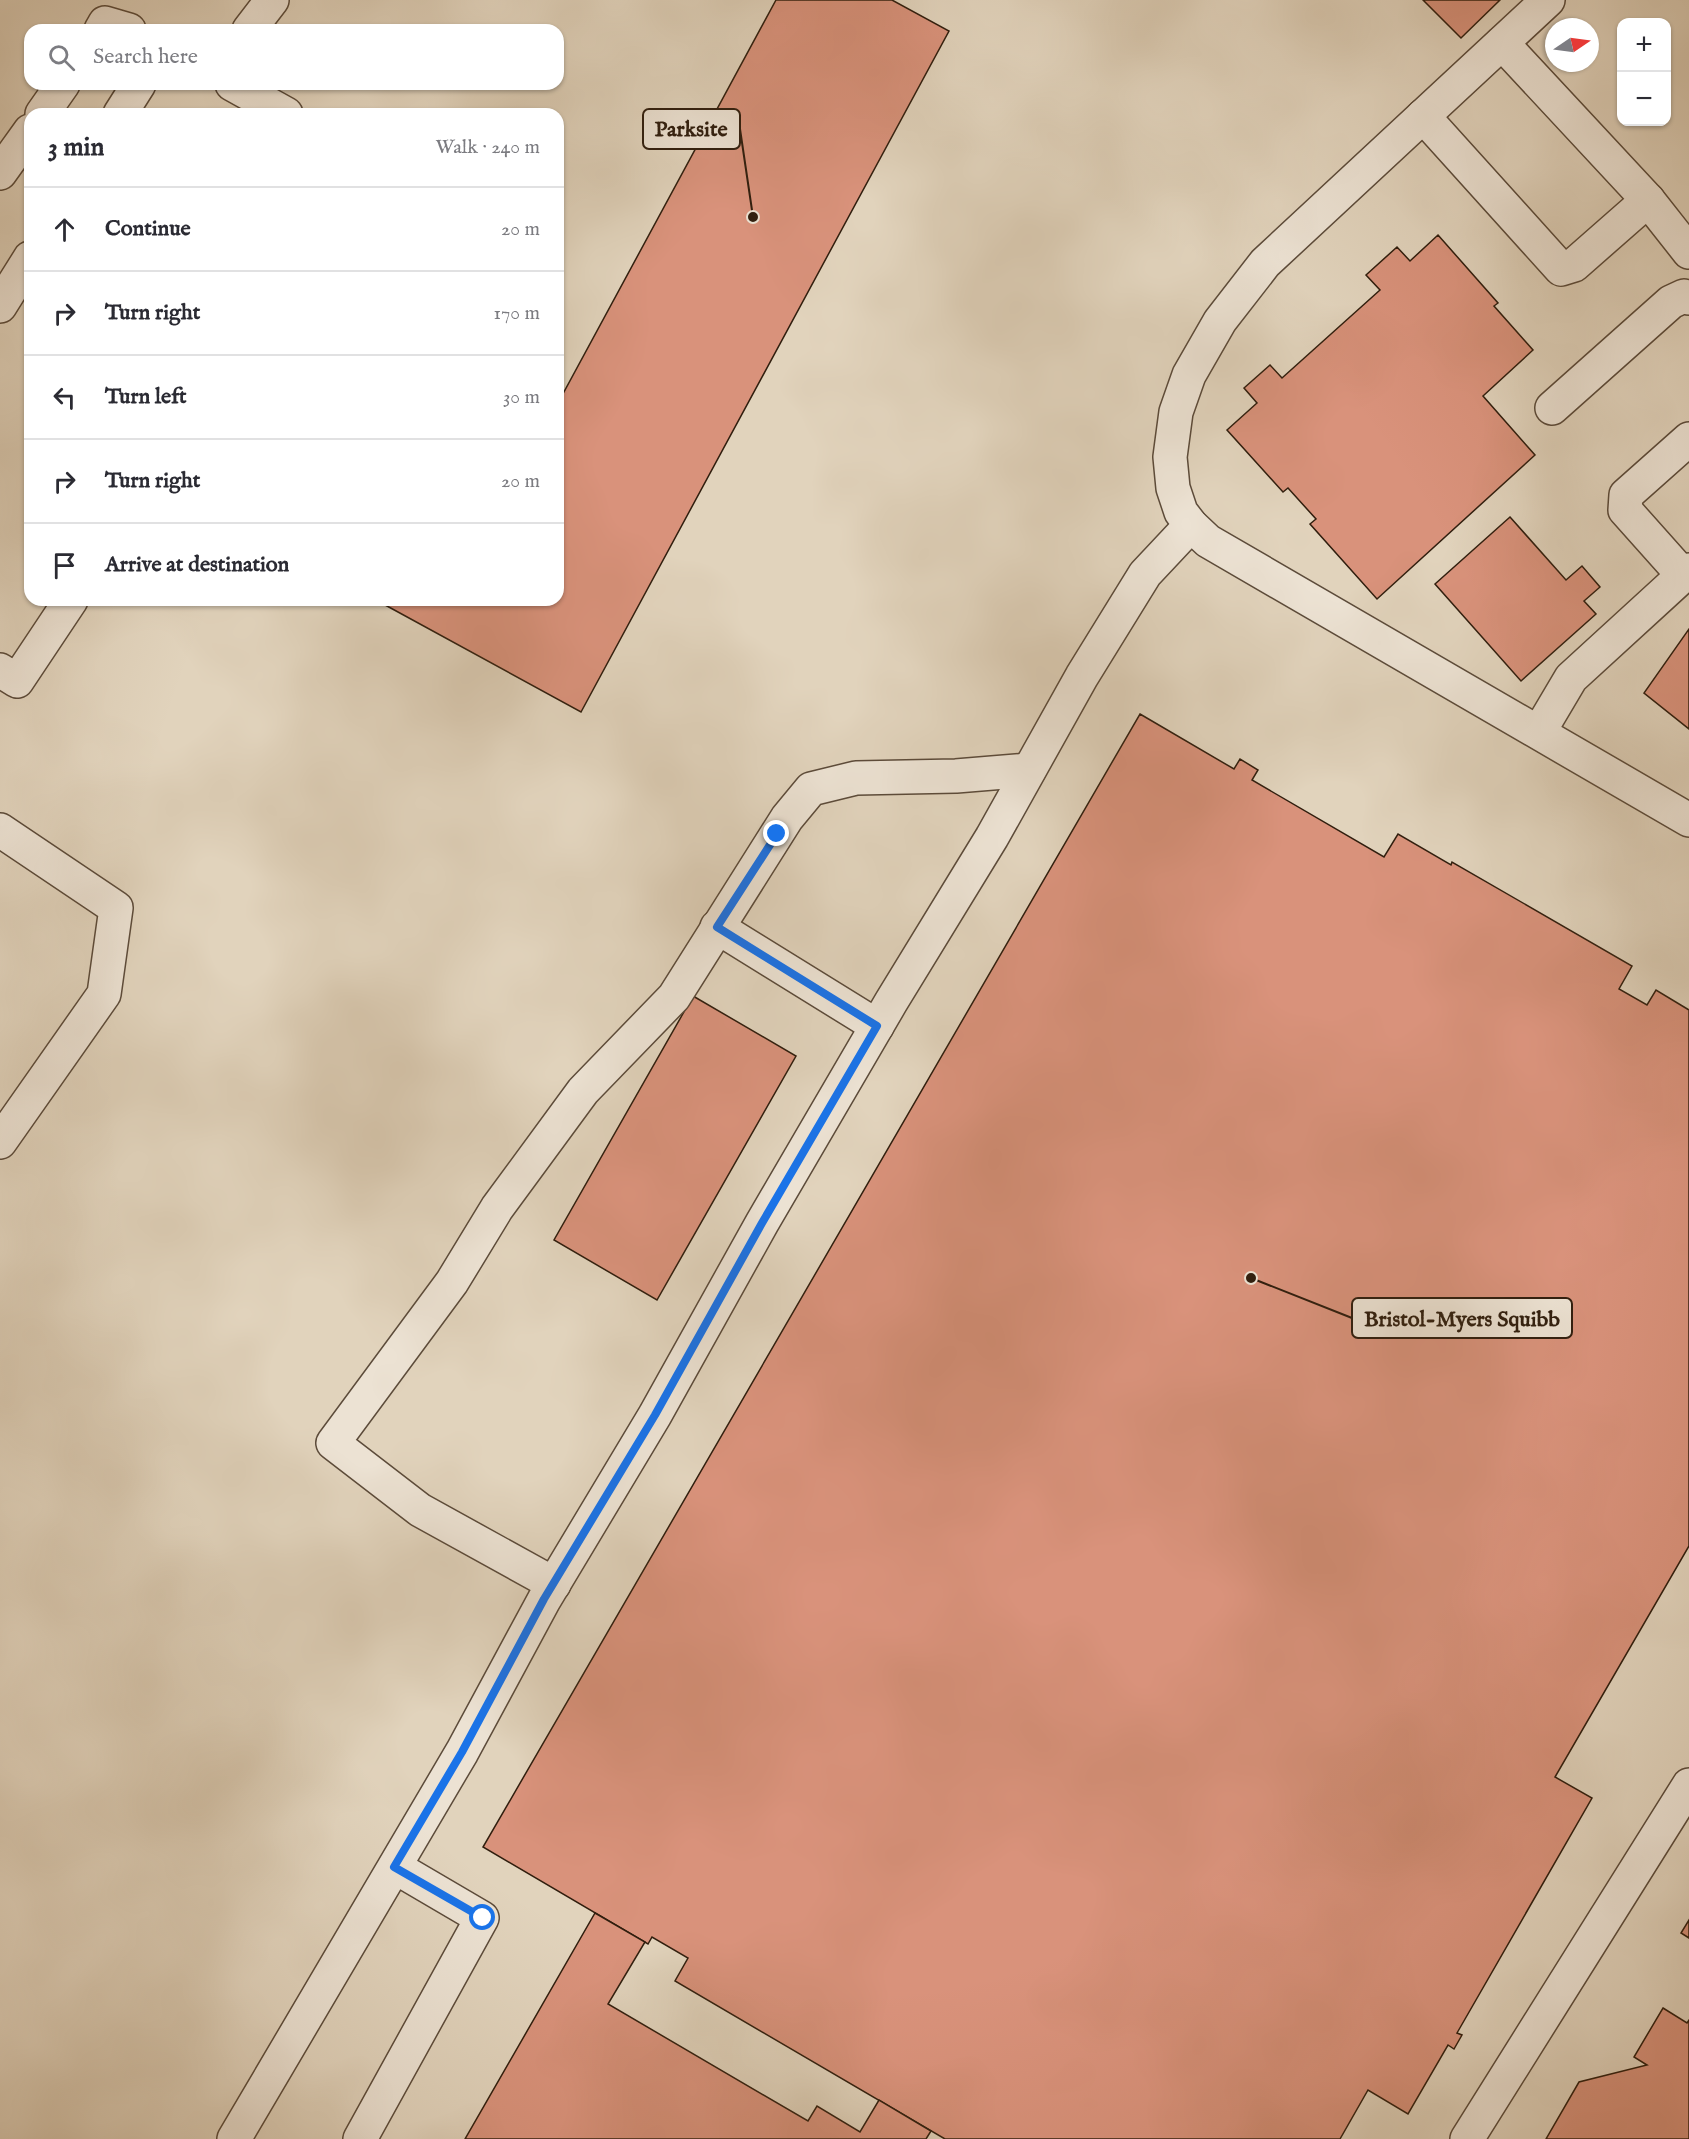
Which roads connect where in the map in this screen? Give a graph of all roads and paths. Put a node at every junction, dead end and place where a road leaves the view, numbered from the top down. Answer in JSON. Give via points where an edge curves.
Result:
{"nodes":[{"id":1,"x":272,"y":0,"type":"edge"},
{"id":2,"x":1548,"y":0,"type":"edge"},
{"id":3,"x":254,"y":24,"type":"edge"},
{"id":4,"x":1502,"y":43,"type":"junction"},
{"id":5,"x":59,"y":90,"type":"edge"},
{"id":6,"x":135,"y":90,"type":"edge"},
{"id":7,"x":243,"y":90,"type":"edge"},
{"id":8,"x":46,"y":108,"type":"edge"},
{"id":9,"x":124,"y":108,"type":"edge"},
{"id":10,"x":275,"y":108,"type":"edge"},
{"id":11,"x":1423,"y":116,"type":"junction"},
{"id":12,"x":24,"y":139,"type":"edge"},
{"id":13,"x":0,"y":173,"type":"edge"},
{"id":14,"x":1648,"y":200,"type":"junction"},
{"id":15,"x":1689,"y":252,"type":"edge"},
{"id":16,"x":24,"y":268,"type":"edge"},
{"id":17,"x":1689,"y":298,"type":"edge"},
{"id":18,"x":0,"y":306,"type":"edge"},
{"id":19,"x":1552,"y":408,"type":"dead end"},
{"id":20,"x":1689,"y":439,"type":"edge"},
{"id":21,"x":1191,"y":525,"type":"junction"},
{"id":22,"x":1686,"y":572,"type":"edge"},
{"id":23,"x":67,"y":606,"type":"edge"},
{"id":24,"x":0,"y":670,"type":"edge"},
{"id":25,"x":1539,"y":732,"type":"junction"},
{"id":26,"x":1029,"y":770,"type":"junction"},
{"id":27,"x":1689,"y":820,"type":"edge"},
{"id":28,"x":0,"y":830,"type":"edge"},
{"id":29,"x":717,"y":927,"type":"junction"},
{"id":30,"x":877,"y":1026,"type":"junction"},
{"id":31,"x":0,"y":1142,"type":"edge"},
{"id":32,"x":554,"y":1584,"type":"junction"},
{"id":33,"x":1689,"y":1785,"type":"edge"},
{"id":34,"x":394,"y":1867,"type":"junction"},
{"id":35,"x":234,"y":2139,"type":"edge"},
{"id":36,"x":360,"y":2139,"type":"edge"},
{"id":37,"x":1467,"y":2139,"type":"edge"}],
"edges":[{"from":1,"to":3,"type":"lane"},
{"from":2,"to":4,"type":"lane"},
{"from":4,"to":11,"type":"lane"},
{"from":4,"to":14,"type":"lane"},
{"from":5,"to":8,"type":"lane"},
{"from":6,"to":9,"type":"lane"},
{"from":7,"to":10,"type":"lane"},
{"from":11,"to":14,"type":"lane","via":[[1561,269],[1574,265]]},
{"from":11,"to":21,"type":"lane","via":[[1265,263],[1220,321],[1189,375],[1176,412],[1170,457],[1173,488],[1181,512]]},
{"from":12,"to":13,"type":"lane"},
{"from":14,"to":15,"type":"lane"},
{"from":16,"to":18,"type":"lane"},
{"from":17,"to":19,"type":"lane","via":[[1684,296],[1671,302]]},
{"from":20,"to":22,"type":"lane","via":[[1626,495],[1625,510]]},
{"from":21,"to":25,"type":"lane","via":[[1209,541]]},
{"from":21,"to":26,"type":"lane","via":[[1145,574]]},
{"from":22,"to":25,"type":"lane","via":[[1570,678]]},
{"from":23,"to":24,"type":"lane","via":[[17,681]]},
{"from":25,"to":27,"type":"lane"},
{"from":26,"to":29,"type":"lane","via":[[856,778],[811,789]]},
{"from":26,"to":30,"type":"lane"},
{"from":28,"to":31,"type":"lane","via":[[116,908],[104,994]]},
{"from":29,"to":30,"type":"lane"},
{"from":29,"to":32,"type":"lane","via":[[674,997],[577,1100],[497,1208],[452,1282],[333,1443],[420,1510]]},
{"from":30,"to":32,"type":"lane"},
{"from":32,"to":34,"type":"lane"},
{"from":33,"to":37,"type":"lane"},
{"from":34,"to":35,"type":"lane"},
{"from":34,"to":36,"type":"lane","via":[[483,1918]]}]}
